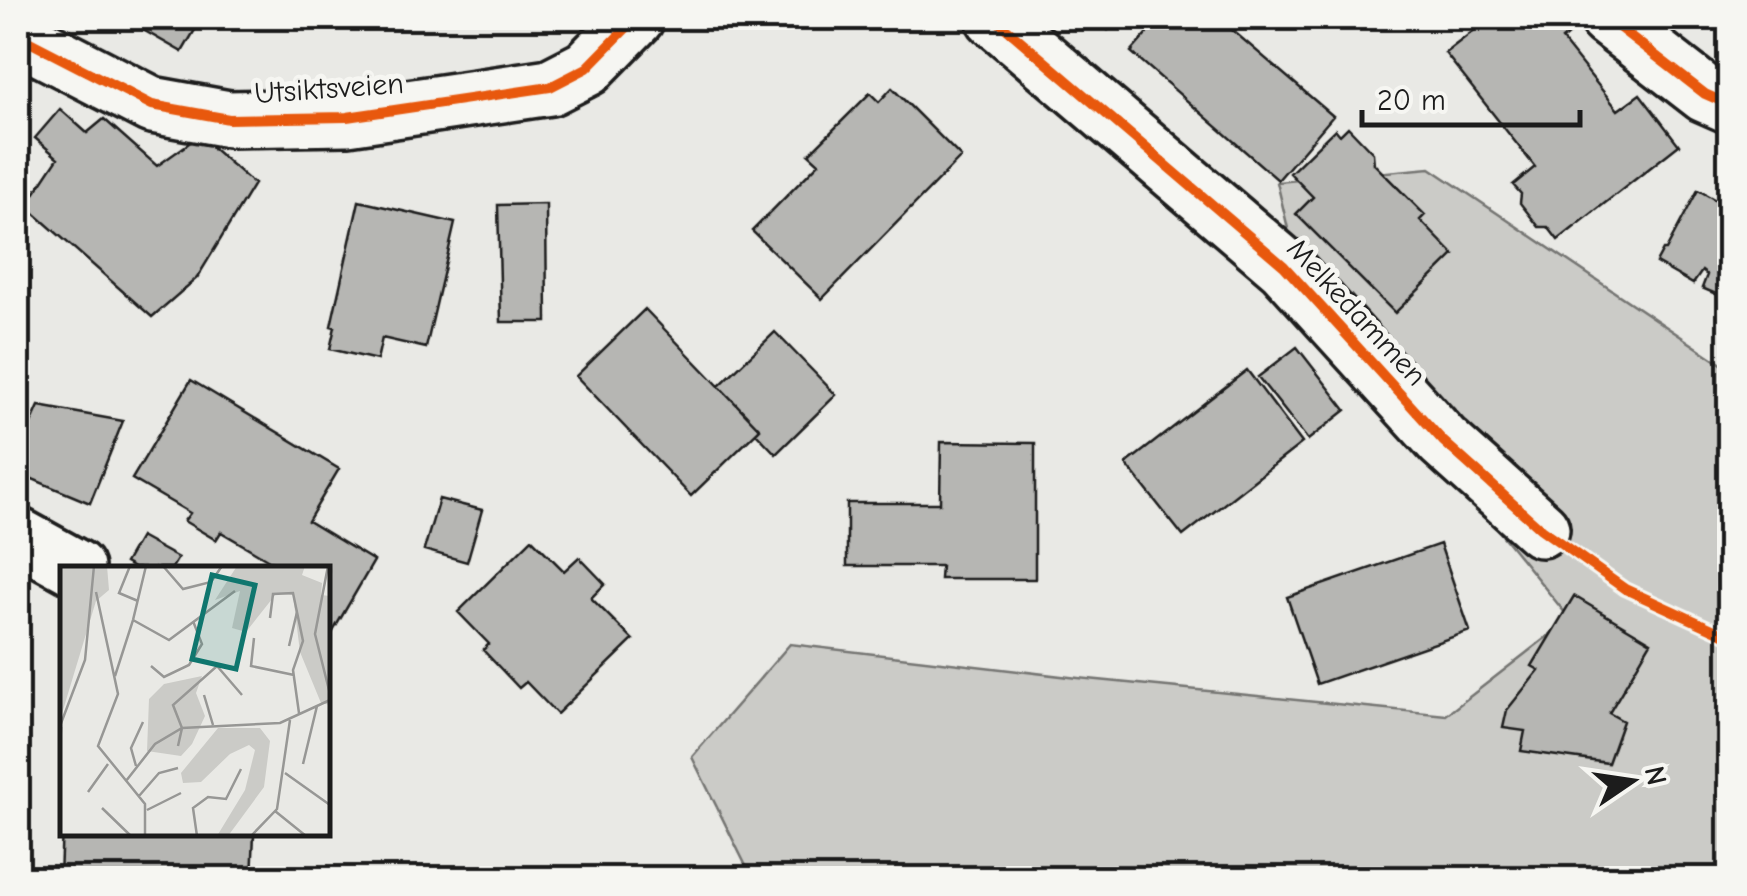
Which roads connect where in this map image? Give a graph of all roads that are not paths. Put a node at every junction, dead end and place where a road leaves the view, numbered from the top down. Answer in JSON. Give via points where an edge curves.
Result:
{"nodes":[{"id":1,"x":636,"y":18,"type":"edge"},
{"id":2,"x":994,"y":18,"type":"edge"},
{"id":3,"x":1607,"y":18,"type":"edge"},
{"id":4,"x":18,"y":36,"type":"edge"},
{"id":5,"x":1730,"y":105,"type":"edge"},
{"id":6,"x":1541,"y":529,"type":"dead end"},
{"id":7,"x":18,"y":536,"type":"edge"},
{"id":8,"x":72,"y":566,"type":"edge"}],
"edges":[{"from":1,"to":4,"type":"street","name":"Utsiktsveien","via":[[587,68],[550,87],[347,117],[229,120],[152,105]]},
{"from":2,"to":6,"type":"street","name":"Melkedammen","via":[[1284,266],[1443,441]]},
{"from":3,"to":5,"type":"street","via":[[1704,94]]},
{"from":7,"to":8,"type":"street"}]}
